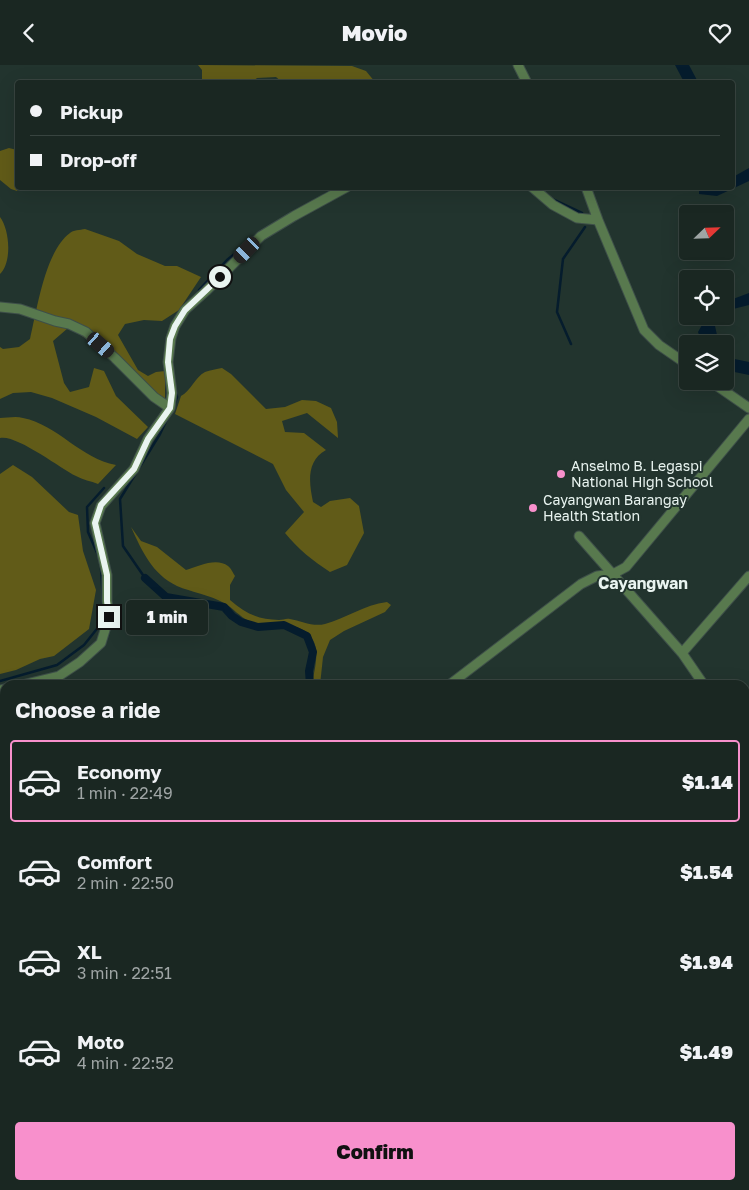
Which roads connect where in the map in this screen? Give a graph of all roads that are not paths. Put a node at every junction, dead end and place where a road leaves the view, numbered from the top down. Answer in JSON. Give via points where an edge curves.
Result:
{"nodes":[{"id":1,"x":518,"y":65,"type":"edge"},
{"id":2,"x":525,"y":80,"type":"edge"},
{"id":3,"x":342,"y":190,"type":"edge"},
{"id":4,"x":536,"y":190,"type":"edge"},
{"id":5,"x":587,"y":190,"type":"edge"},
{"id":6,"x":598,"y":220,"type":"junction"},
{"id":7,"x":0,"y":307,"type":"edge"},
{"id":8,"x":679,"y":359,"type":"edge"},
{"id":9,"x":723,"y":390,"type":"edge"},
{"id":10,"x":170,"y":408,"type":"junction"},
{"id":11,"x":749,"y":408,"type":"edge"},
{"id":12,"x":749,"y":419,"type":"edge"},
{"id":13,"x":580,"y":536,"type":"dead end"},
{"id":14,"x":612,"y":574,"type":"junction"},
{"id":15,"x":749,"y":576,"type":"edge"},
{"id":16,"x":682,"y":653,"type":"junction"},
{"id":17,"x":43,"y":680,"type":"edge"},
{"id":18,"x":455,"y":680,"type":"edge"},
{"id":19,"x":701,"y":680,"type":"edge"}],
"edges":[{"from":1,"to":2,"type":"street"},
{"from":3,"to":10,"type":"street","via":[[261,236],[185,310],[170,339]]},
{"from":4,"to":6,"type":"street","via":[[553,205],[577,218]]},
{"from":5,"to":6,"type":"street"},
{"from":6,"to":8,"type":"street","via":[[644,330]]},
{"from":7,"to":10,"type":"street","via":[[20,309],[70,324],[86,333]]},
{"from":9,"to":11,"type":"street"},
{"from":10,"to":17,"type":"street","via":[[148,439],[134,469],[101,505],[95,523],[107,575],[109,617],[101,643],[59,676]]},
{"from":12,"to":14,"type":"street","via":[[626,567]]},
{"from":13,"to":14,"type":"street"},
{"from":14,"to":16,"type":"street"},
{"from":14,"to":18,"type":"street","via":[[597,576],[582,584]]},
{"from":15,"to":16,"type":"street"},
{"from":16,"to":19,"type":"street"}]}
